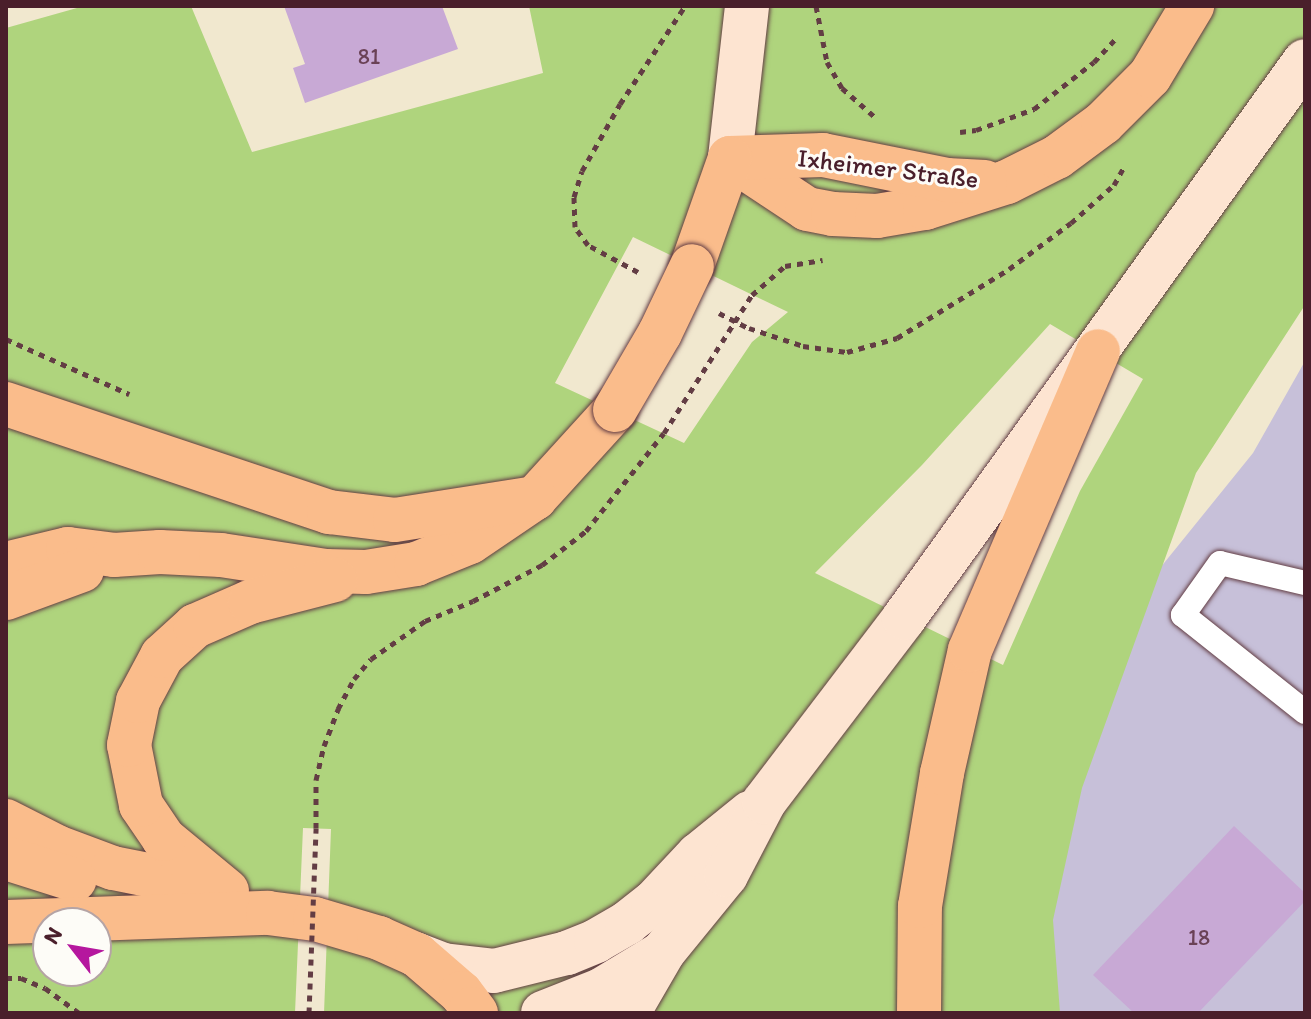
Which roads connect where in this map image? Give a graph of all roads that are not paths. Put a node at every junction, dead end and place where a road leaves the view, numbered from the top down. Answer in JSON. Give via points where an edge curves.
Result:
{"nodes":[{"id":1,"x":747,"y":6,"type":"edge"},
{"id":2,"x":1192,"y":6,"type":"edge"},
{"id":3,"x":1305,"y":61,"type":"edge"},
{"id":4,"x":730,"y":158,"type":"junction"},
{"id":5,"x":1098,"y":351,"type":"junction"},
{"id":6,"x":6,"y":404,"type":"edge"},
{"id":7,"x":535,"y":498,"type":"junction"},
{"id":8,"x":114,"y":555,"type":"junction"},
{"id":9,"x":6,"y":564,"type":"edge"},
{"id":10,"x":366,"y":572,"type":"junction"},
{"id":11,"x":1305,"y":583,"type":"edge"},
{"id":12,"x":6,"y":598,"type":"edge"},
{"id":13,"x":1305,"y":712,"type":"edge"},
{"id":14,"x":764,"y":802,"type":"junction"},
{"id":15,"x":6,"y":821,"type":"edge"},
{"id":16,"x":6,"y":858,"type":"edge"},
{"id":17,"x":227,"y":891,"type":"junction"},
{"id":18,"x":268,"y":913,"type":"junction"},
{"id":19,"x":176,"y":915,"type":"junction"},
{"id":20,"x":6,"y":922,"type":"edge"},
{"id":21,"x":664,"y":951,"type":"junction"},
{"id":22,"x":415,"y":954,"type":"junction"},
{"id":23,"x":494,"y":971,"type":"junction"},
{"id":24,"x":475,"y":1012,"type":"edge"},
{"id":25,"x":543,"y":1013,"type":"edge"},
{"id":26,"x":628,"y":1013,"type":"edge"},
{"id":27,"x":919,"y":1013,"type":"edge"}],
"edges":[{"from":1,"to":4,"type":"main road"},
{"from":2,"to":4,"type":"main road","name":"Ixheimer Straße","via":[[1150,76],[1103,123],[1057,157],[1007,182],[925,208],[877,216],[833,214],[807,209]]},
{"from":3,"to":5,"type":"main road"},
{"from":4,"to":7,"type":"main road","bridge":true,"via":[[692,266],[660,333],[615,410]]},
{"from":5,"to":14,"type":"main road"},
{"from":5,"to":27,"type":"main road","via":[[970,650],[920,906]]},
{"from":6,"to":7,"type":"main road","via":[[329,512],[395,520]]},
{"from":7,"to":10,"type":"main road","via":[[470,542],[416,564]]},
{"from":8,"to":9,"type":"main road","via":[[68,549]]},
{"from":8,"to":10,"type":"main road","via":[[221,555]]},
{"from":8,"to":12,"type":"main road"},
{"from":10,"to":17,"type":"main road","via":[[250,602],[195,626],[162,656],[138,701],[129,745],[141,805],[164,839]]},
{"from":11,"to":13,"type":"lane","via":[[1220,563],[1183,615]]},
{"from":14,"to":21,"type":"main road","via":[[726,875]]},
{"from":14,"to":23,"type":"main road","via":[[627,923],[567,953]]},
{"from":15,"to":17,"type":"main road","via":[[113,868]]},
{"from":16,"to":19,"type":"main road"},
{"from":17,"to":18,"type":"main road"},
{"from":18,"to":19,"type":"main road"},
{"from":18,"to":22,"type":"main road","via":[[338,924]]},
{"from":19,"to":20,"type":"main road"},
{"from":21,"to":25,"type":"main road","via":[[601,990]]},
{"from":21,"to":26,"type":"main road"},
{"from":22,"to":23,"type":"main road","via":[[443,965]]},
{"from":22,"to":24,"type":"main road"},
{"from":23,"to":24,"type":"main road","via":[[481,984]]}]}
